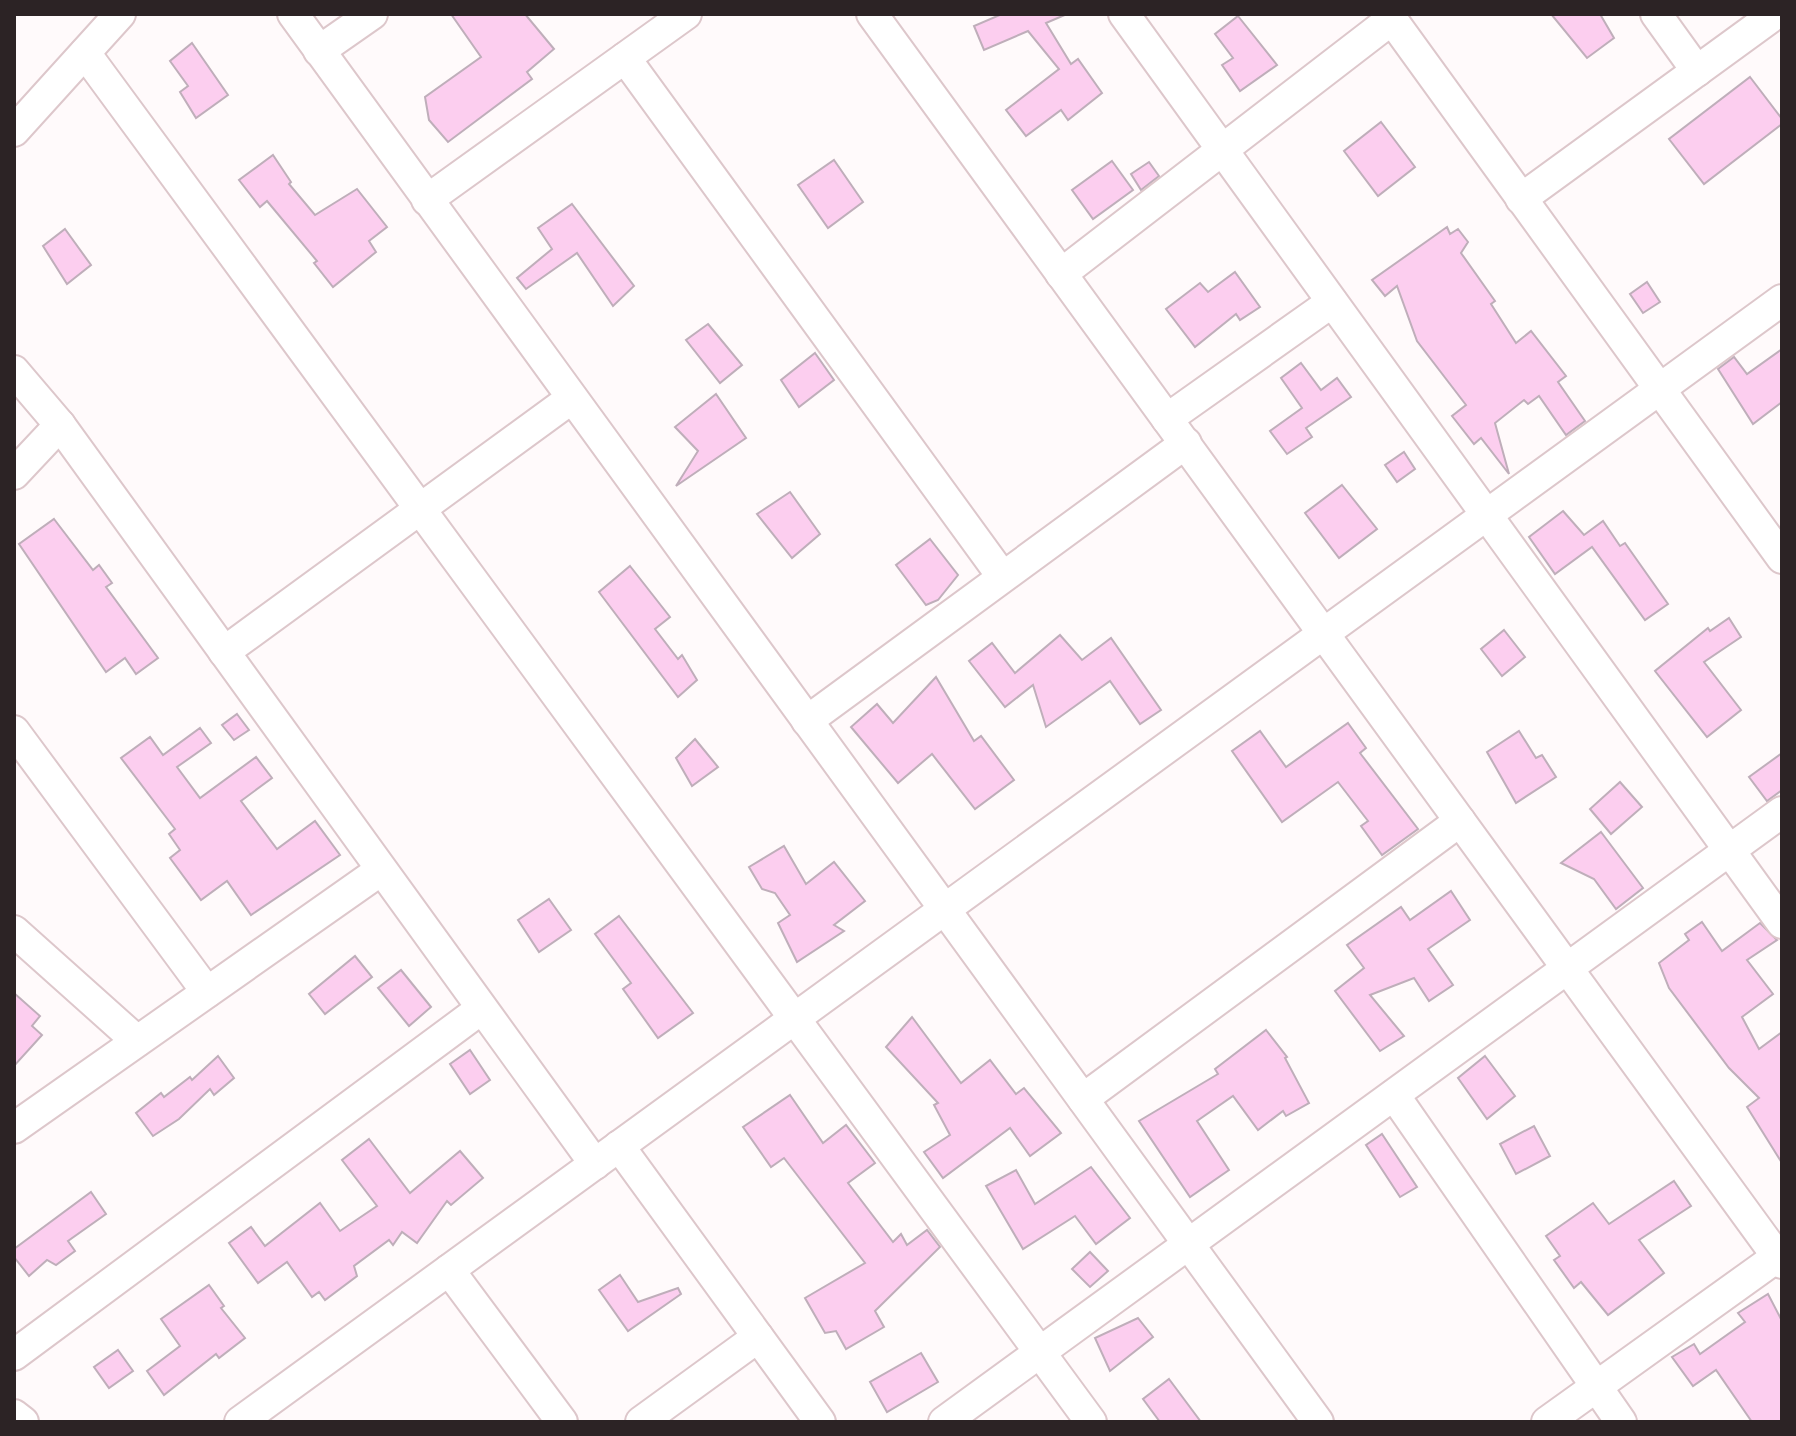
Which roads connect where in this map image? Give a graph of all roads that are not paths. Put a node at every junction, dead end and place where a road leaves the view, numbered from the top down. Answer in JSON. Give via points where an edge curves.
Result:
{"nodes":[{"id":1,"x":120,"y":14,"type":"edge"},
{"id":2,"x":293,"y":14,"type":"edge"},
{"id":3,"x":372,"y":14,"type":"edge"},
{"id":4,"x":686,"y":14,"type":"edge"},
{"id":5,"x":872,"y":14,"type":"edge"},
{"id":6,"x":1124,"y":14,"type":"edge"},
{"id":7,"x":1656,"y":14,"type":"edge"},
{"id":8,"x":1775,"y":14,"type":"edge"},
{"id":9,"x":1390,"y":16,"type":"edge"},
{"id":10,"x":319,"y":51,"type":"junction"},
{"id":11,"x":85,"y":53,"type":"junction"},
{"id":12,"x":625,"y":58,"type":"junction"},
{"id":13,"x":1697,"y":71,"type":"junction"},
{"id":14,"x":14,"y":131,"type":"edge"},
{"id":15,"x":1221,"y":148,"type":"junction"},
{"id":16,"x":1521,"y":199,"type":"junction"},
{"id":17,"x":427,"y":200,"type":"junction"},
{"id":18,"x":1061,"y":274,"type":"junction"},
{"id":19,"x":1782,"y":300,"type":"edge"},
{"id":20,"x":1332,"y":302,"type":"junction"},
{"id":21,"x":14,"y":371,"type":"edge"},
{"id":22,"x":1659,"y":389,"type":"junction"},
{"id":23,"x":572,"y":398,"type":"junction"},
{"id":24,"x":1167,"y":419,"type":"junction"},
{"id":25,"x":60,"y":425,"type":"junction"},
{"id":26,"x":1186,"y":443,"type":"junction"},
{"id":27,"x":14,"y":474,"type":"edge"},
{"id":28,"x":421,"y":508,"type":"junction"},
{"id":29,"x":1487,"y":515,"type":"junction"},
{"id":30,"x":1780,"y":549,"type":"edge"},
{"id":31,"x":1002,"y":576,"type":"junction"},
{"id":32,"x":1323,"y":634,"type":"junction"},
{"id":33,"x":224,"y":652,"type":"junction"},
{"id":34,"x":807,"y":721,"type":"junction"},
{"id":35,"x":14,"y":731,"type":"edge"},
{"id":36,"x":1782,"y":812,"type":"edge"},
{"id":37,"x":1460,"y":821,"type":"junction"},
{"id":38,"x":1730,"y":850,"type":"junction"},
{"id":39,"x":381,"y":870,"type":"junction"},
{"id":40,"x":944,"y":909,"type":"junction"},
{"id":41,"x":1782,"y":923,"type":"edge"},
{"id":42,"x":14,"y":931,"type":"edge"},
{"id":43,"x":1568,"y":969,"type":"junction"},
{"id":44,"x":207,"y":992,"type":"junction"},
{"id":45,"x":481,"y":1009,"type":"junction"},
{"id":46,"x":795,"y":1018,"type":"junction"},
{"id":47,"x":137,"y":1041,"type":"junction"},
{"id":48,"x":1394,"y":1095,"type":"junction"},
{"id":49,"x":1083,"y":1099,"type":"junction"},
{"id":50,"x":14,"y":1128,"type":"edge"},
{"id":51,"x":619,"y":1146,"type":"junction"},
{"id":52,"x":595,"y":1164,"type":"junction"},
{"id":53,"x":1189,"y":1244,"type":"junction"},
{"id":54,"x":1780,"y":1260,"type":"edge"},
{"id":55,"x":449,"y":1270,"type":"junction"},
{"id":56,"x":758,"y":1337,"type":"junction"},
{"id":57,"x":1040,"y":1352,"type":"junction"},
{"id":58,"x":14,"y":1355,"type":"edge"},
{"id":59,"x":1595,"y":1387,"type":"junction"},
{"id":60,"x":14,"y":1415,"type":"edge"},
{"id":61,"x":23,"y":1422,"type":"edge"},
{"id":62,"x":240,"y":1422,"type":"edge"},
{"id":63,"x":562,"y":1422,"type":"edge"},
{"id":64,"x":641,"y":1422,"type":"edge"},
{"id":65,"x":820,"y":1422,"type":"edge"},
{"id":66,"x":944,"y":1422,"type":"edge"},
{"id":67,"x":1091,"y":1422,"type":"edge"},
{"id":68,"x":1318,"y":1422,"type":"edge"},
{"id":69,"x":1547,"y":1422,"type":"edge"},
{"id":70,"x":1621,"y":1422,"type":"edge"}],
"edges":[{"from":1,"to":11,"type":"street"},
{"from":2,"to":10,"type":"street"},
{"from":3,"to":10,"type":"street"},
{"from":4,"to":12,"type":"street"},
{"from":5,"to":18,"type":"street"},
{"from":6,"to":15,"type":"street"},
{"from":7,"to":13,"type":"street"},
{"from":8,"to":13,"type":"street"},
{"from":9,"to":15,"type":"street"},
{"from":9,"to":16,"type":"street"},
{"from":10,"to":17,"type":"street"},
{"from":11,"to":14,"type":"street"},
{"from":11,"to":28,"type":"street"},
{"from":12,"to":17,"type":"street"},
{"from":12,"to":31,"type":"street"},
{"from":13,"to":16,"type":"street"},
{"from":15,"to":18,"type":"street"},
{"from":15,"to":20,"type":"street"},
{"from":16,"to":22,"type":"street"},
{"from":17,"to":23,"type":"street"},
{"from":18,"to":24,"type":"street"},
{"from":19,"to":22,"type":"street"},
{"from":20,"to":24,"type":"street"},
{"from":20,"to":29,"type":"street"},
{"from":21,"to":25,"type":"street"},
{"from":22,"to":29,"type":"street"},
{"from":22,"to":30,"type":"street"},
{"from":23,"to":28,"type":"street"},
{"from":23,"to":34,"type":"street"},
{"from":24,"to":26,"type":"street"},
{"from":25,"to":27,"type":"street"},
{"from":25,"to":33,"type":"street"},
{"from":26,"to":31,"type":"street"},
{"from":26,"to":32,"type":"street"},
{"from":28,"to":33,"type":"street"},
{"from":28,"to":46,"type":"street"},
{"from":29,"to":32,"type":"street"},
{"from":29,"to":38,"type":"street"},
{"from":31,"to":34,"type":"street"},
{"from":32,"to":37,"type":"street"},
{"from":32,"to":40,"type":"street"},
{"from":33,"to":39,"type":"street"},
{"from":34,"to":40,"type":"street"},
{"from":35,"to":44,"type":"street"},
{"from":36,"to":38,"type":"street"},
{"from":37,"to":43,"type":"street"},
{"from":37,"to":49,"type":"street"},
{"from":38,"to":41,"type":"street"},
{"from":38,"to":43,"type":"street"},
{"from":39,"to":44,"type":"street"},
{"from":39,"to":45,"type":"street"},
{"from":40,"to":46,"type":"street"},
{"from":40,"to":49,"type":"street"},
{"from":42,"to":47,"type":"street"},
{"from":43,"to":48,"type":"street"},
{"from":43,"to":54,"type":"street"},
{"from":44,"to":47,"type":"street"},
{"from":45,"to":52,"type":"street"},
{"from":45,"to":58,"type":"street"},
{"from":46,"to":51,"type":"street"},
{"from":46,"to":57,"type":"street"},
{"from":47,"to":50,"type":"street"},
{"from":48,"to":53,"type":"street"},
{"from":48,"to":59,"type":"street"},
{"from":49,"to":53,"type":"street"},
{"from":51,"to":52,"type":"street"},
{"from":51,"to":56,"type":"street"},
{"from":52,"to":55,"type":"street"},
{"from":53,"to":57,"type":"street"},
{"from":53,"to":68,"type":"street"},
{"from":54,"to":59,"type":"street"},
{"from":55,"to":62,"type":"street"},
{"from":55,"to":63,"type":"street"},
{"from":56,"to":64,"type":"street"},
{"from":56,"to":65,"type":"street"},
{"from":57,"to":66,"type":"street"},
{"from":57,"to":67,"type":"street"},
{"from":59,"to":69,"type":"street"},
{"from":59,"to":70,"type":"street"},
{"from":60,"to":61,"type":"street"}]}
